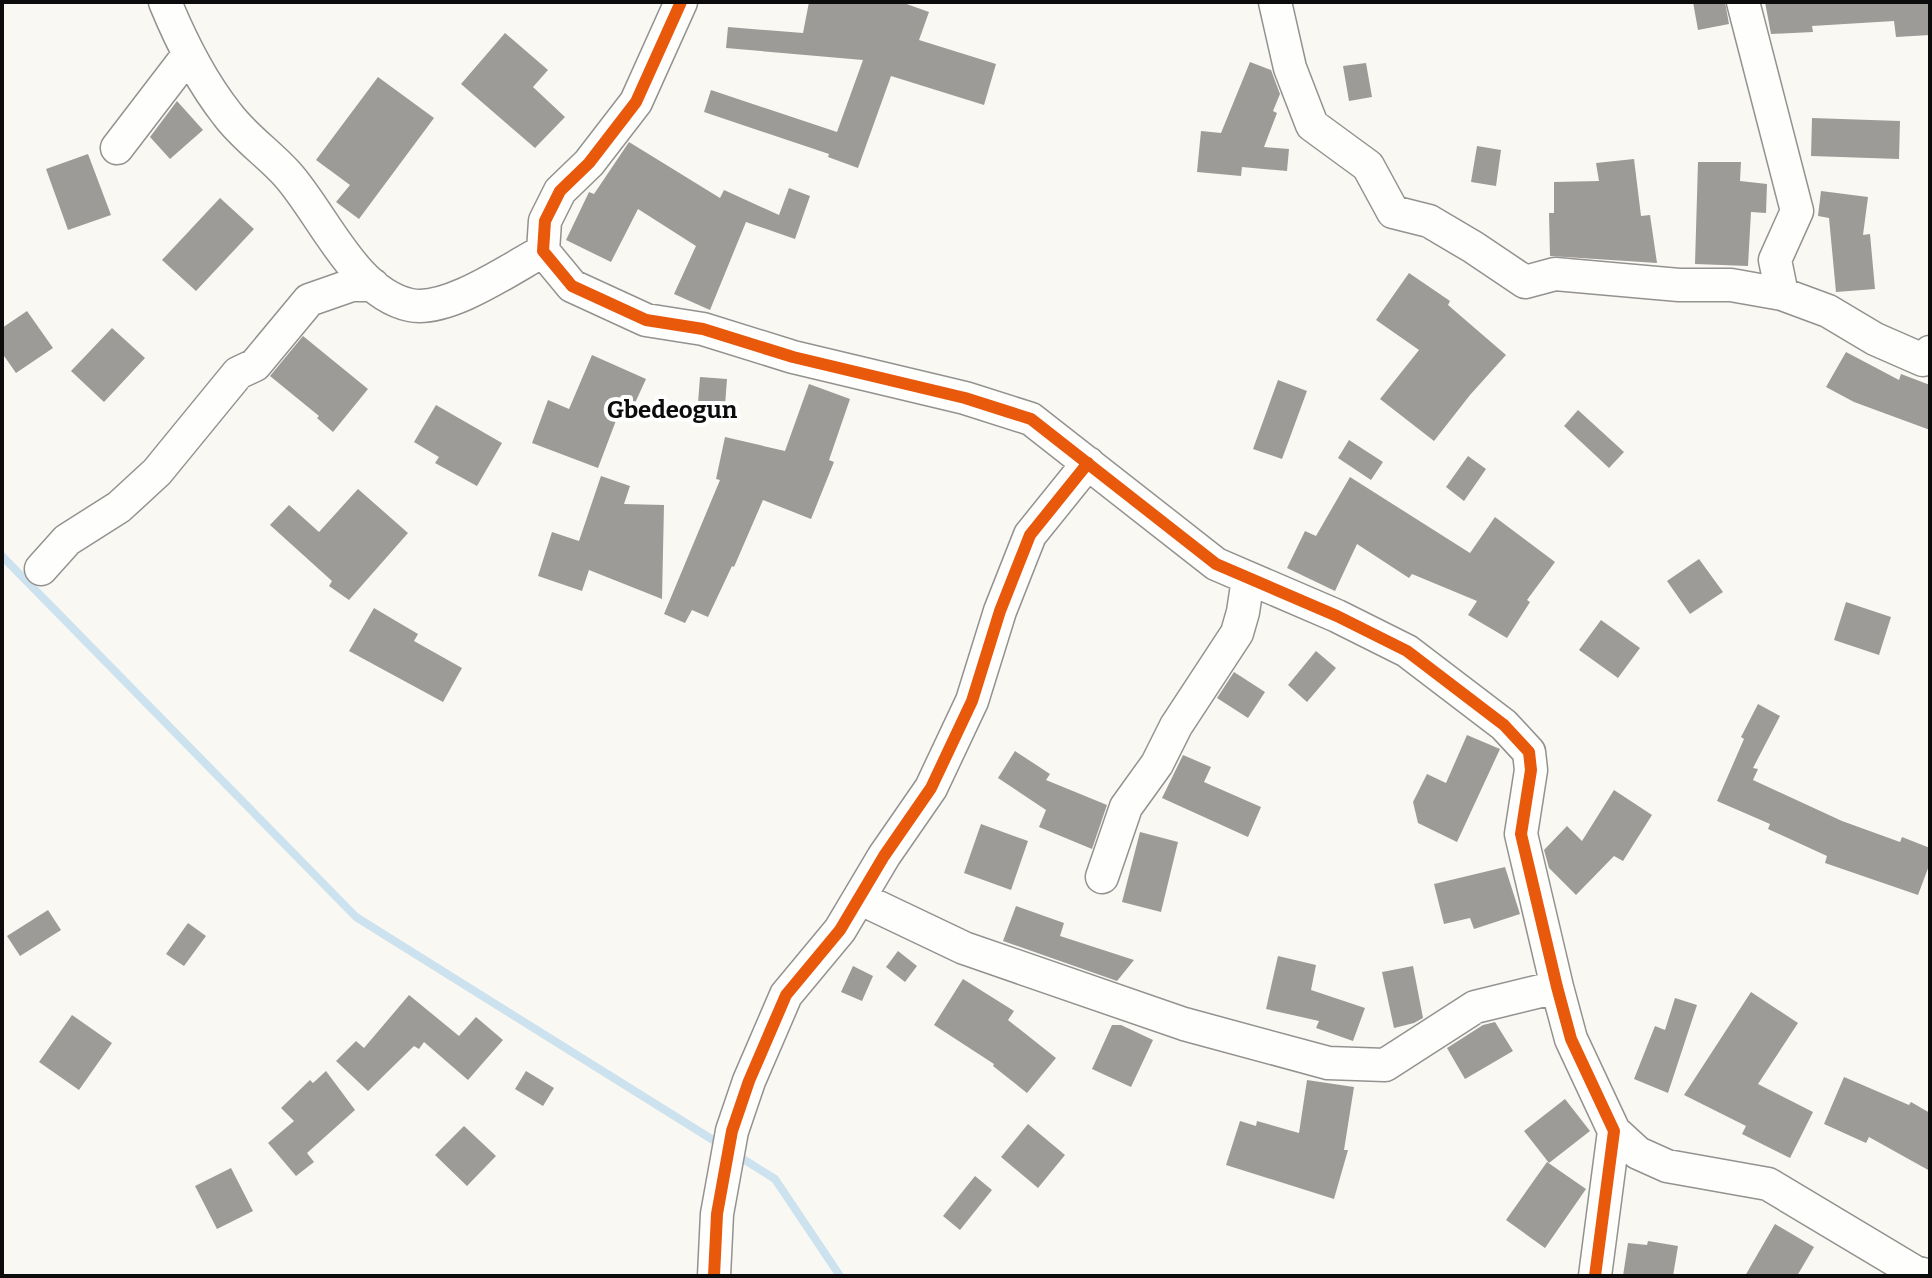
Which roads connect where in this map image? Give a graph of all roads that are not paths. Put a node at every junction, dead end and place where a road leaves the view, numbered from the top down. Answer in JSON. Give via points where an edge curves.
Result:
{"nodes":[{"id":1,"x":165,"y":2,"type":"edge"},
{"id":2,"x":681,"y":2,"type":"edge"},
{"id":3,"x":1275,"y":2,"type":"edge"},
{"id":4,"x":1743,"y":2,"type":"edge"},
{"id":5,"x":189,"y":54,"type":"junction"},
{"id":6,"x":117,"y":148,"type":"dead end"},
{"id":7,"x":543,"y":251,"type":"junction"},
{"id":8,"x":373,"y":285,"type":"junction"},
{"id":9,"x":1782,"y":294,"type":"junction"},
{"id":10,"x":1930,"y":352,"type":"edge"},
{"id":11,"x":1088,"y":463,"type":"junction"},
{"id":12,"x":41,"y":569,"type":"dead end"},
{"id":13,"x":1248,"y":579,"type":"junction"},
{"id":14,"x":1102,"y":877,"type":"dead end"},
{"id":15,"x":859,"y":898,"type":"junction"},
{"id":16,"x":1557,"y":987,"type":"junction"},
{"id":17,"x":1614,"y":1131,"type":"junction"},
{"id":18,"x":714,"y":1276,"type":"edge"},
{"id":19,"x":1595,"y":1276,"type":"edge"},
{"id":20,"x":1930,"y":1276,"type":"edge"}],
"edges":[{"from":1,"to":5,"type":"street"},
{"from":2,"to":7,"type":"street","via":[[636,102],[560,191],[545,221]]},
{"from":3,"to":9,"type":"street","via":[[1290,68],[1312,125],[1368,166],[1393,212],[1429,221],[1525,282],[1555,274],[1731,285]]},
{"from":4,"to":9,"type":"street","via":[[1797,211],[1775,260]]},
{"from":5,"to":6,"type":"street"},
{"from":5,"to":8,"type":"street","via":[[226,113],[287,174]]},
{"from":7,"to":8,"type":"street","via":[[452,301],[413,306],[385,296]]},
{"from":7,"to":11,"type":"street","via":[[572,286],[646,320],[703,329],[1031,419]]},
{"from":8,"to":12,"type":"street","via":[[352,285],[309,300],[255,365],[238,373],[157,472],[119,507],[67,540]]},
{"from":9,"to":10,"type":"street","via":[[1828,311],[1923,360]]},
{"from":11,"to":13,"type":"street","via":[[1216,564]]},
{"from":11,"to":15,"type":"street","via":[[1030,535],[972,701],[931,788]]},
{"from":13,"to":14,"type":"street","via":[[1237,633],[1126,807]]},
{"from":13,"to":16,"type":"street","via":[[1407,651],[1504,725],[1529,752],[1521,834]]},
{"from":15,"to":16,"type":"street","via":[[964,948],[1184,1024],[1328,1063],[1385,1065],[1475,1007]]},
{"from":15,"to":18,"type":"street","via":[[840,930],[786,995],[749,1081],[732,1131]]},
{"from":16,"to":17,"type":"street","via":[[1571,1039]]},
{"from":17,"to":19,"type":"street"},
{"from":17,"to":20,"type":"street","via":[[1638,1153],[1667,1166],[1768,1184],[1904,1266]]}]}
